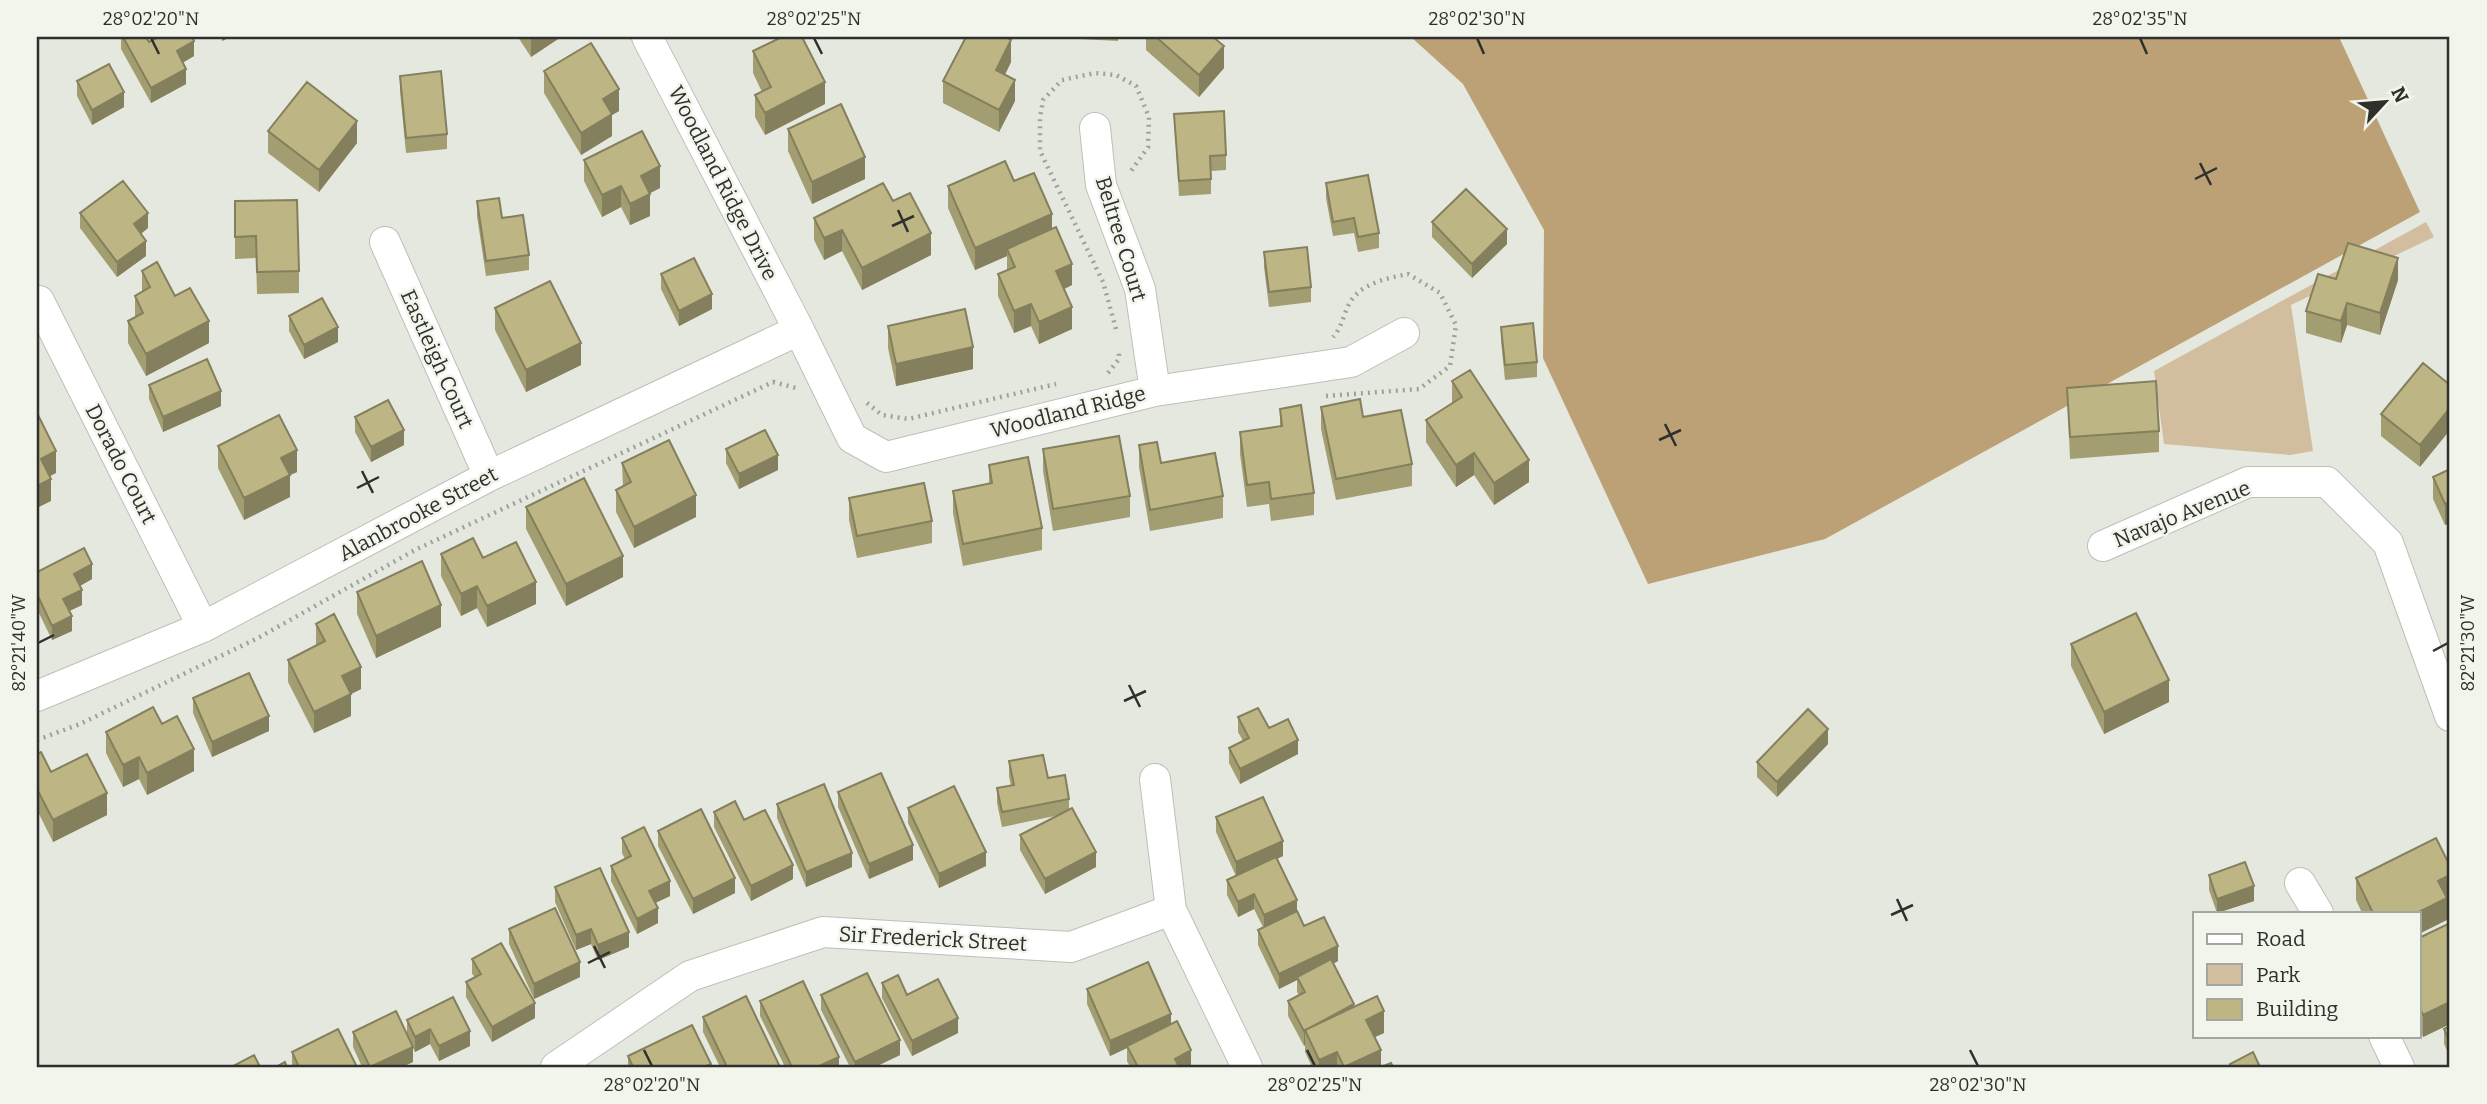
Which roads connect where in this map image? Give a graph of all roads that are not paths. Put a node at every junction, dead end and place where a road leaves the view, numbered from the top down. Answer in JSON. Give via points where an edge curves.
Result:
{"nodes":[{"id":1,"x":647,"y":37,"type":"edge"},
{"id":2,"x":1096,"y":128,"type":"dead end"},
{"id":3,"x":385,"y":242,"type":"dead end"},
{"id":4,"x":39,"y":301,"type":"dead end"},
{"id":5,"x":799,"y":330,"type":"junction"},
{"id":6,"x":1404,"y":332,"type":"dead end"},
{"id":7,"x":1154,"y":391,"type":"junction"},
{"id":8,"x":489,"y":477,"type":"junction"},
{"id":9,"x":2103,"y":546,"type":"dead end"},
{"id":10,"x":203,"y":627,"type":"junction"},
{"id":11,"x":37,"y":696,"type":"edge"},
{"id":12,"x":2450,"y":716,"type":"edge"},
{"id":13,"x":1155,"y":779,"type":"dead end"},
{"id":14,"x":2300,"y":883,"type":"dead end"},
{"id":15,"x":1171,"y":910,"type":"junction"},
{"id":16,"x":2317,"y":912,"type":"edge"},
{"id":17,"x":2385,"y":1038,"type":"edge"},
{"id":18,"x":556,"y":1067,"type":"edge"},
{"id":19,"x":1247,"y":1067,"type":"edge"},
{"id":20,"x":2399,"y":1067,"type":"edge"}],
"edges":[{"from":1,"to":5,"type":"street","name":"Woodland Ridge Drive"},
{"from":2,"to":7,"type":"street","name":"Beltree Court","via":[[1101,184],[1140,289]]},
{"from":3,"to":8,"type":"street","name":"Eastleigh Court"},
{"from":4,"to":10,"type":"street","name":"Dorado Court"},
{"from":5,"to":7,"type":"street","name":"Woodland Ridge","via":[[852,438],[886,457]]},
{"from":5,"to":8,"type":"street","name":"Alanbrooke Street"},
{"from":6,"to":7,"type":"street","name":"Woodland Ridge","via":[[1351,362]]},
{"from":8,"to":10,"type":"street","name":"Alanbrooke Street"},
{"from":9,"to":12,"type":"street","name":"Navajo Avenue","via":[[2248,482],[2327,482],[2388,543]]},
{"from":10,"to":11,"type":"street","name":"Alanbrooke Street"},
{"from":13,"to":15,"type":"street"},
{"from":14,"to":16,"type":"street"},
{"from":15,"to":18,"type":"street","name":"Sir Frederick Street","via":[[1071,947],[822,932],[690,976]]},
{"from":15,"to":19,"type":"street"},
{"from":17,"to":20,"type":"street"}]}
